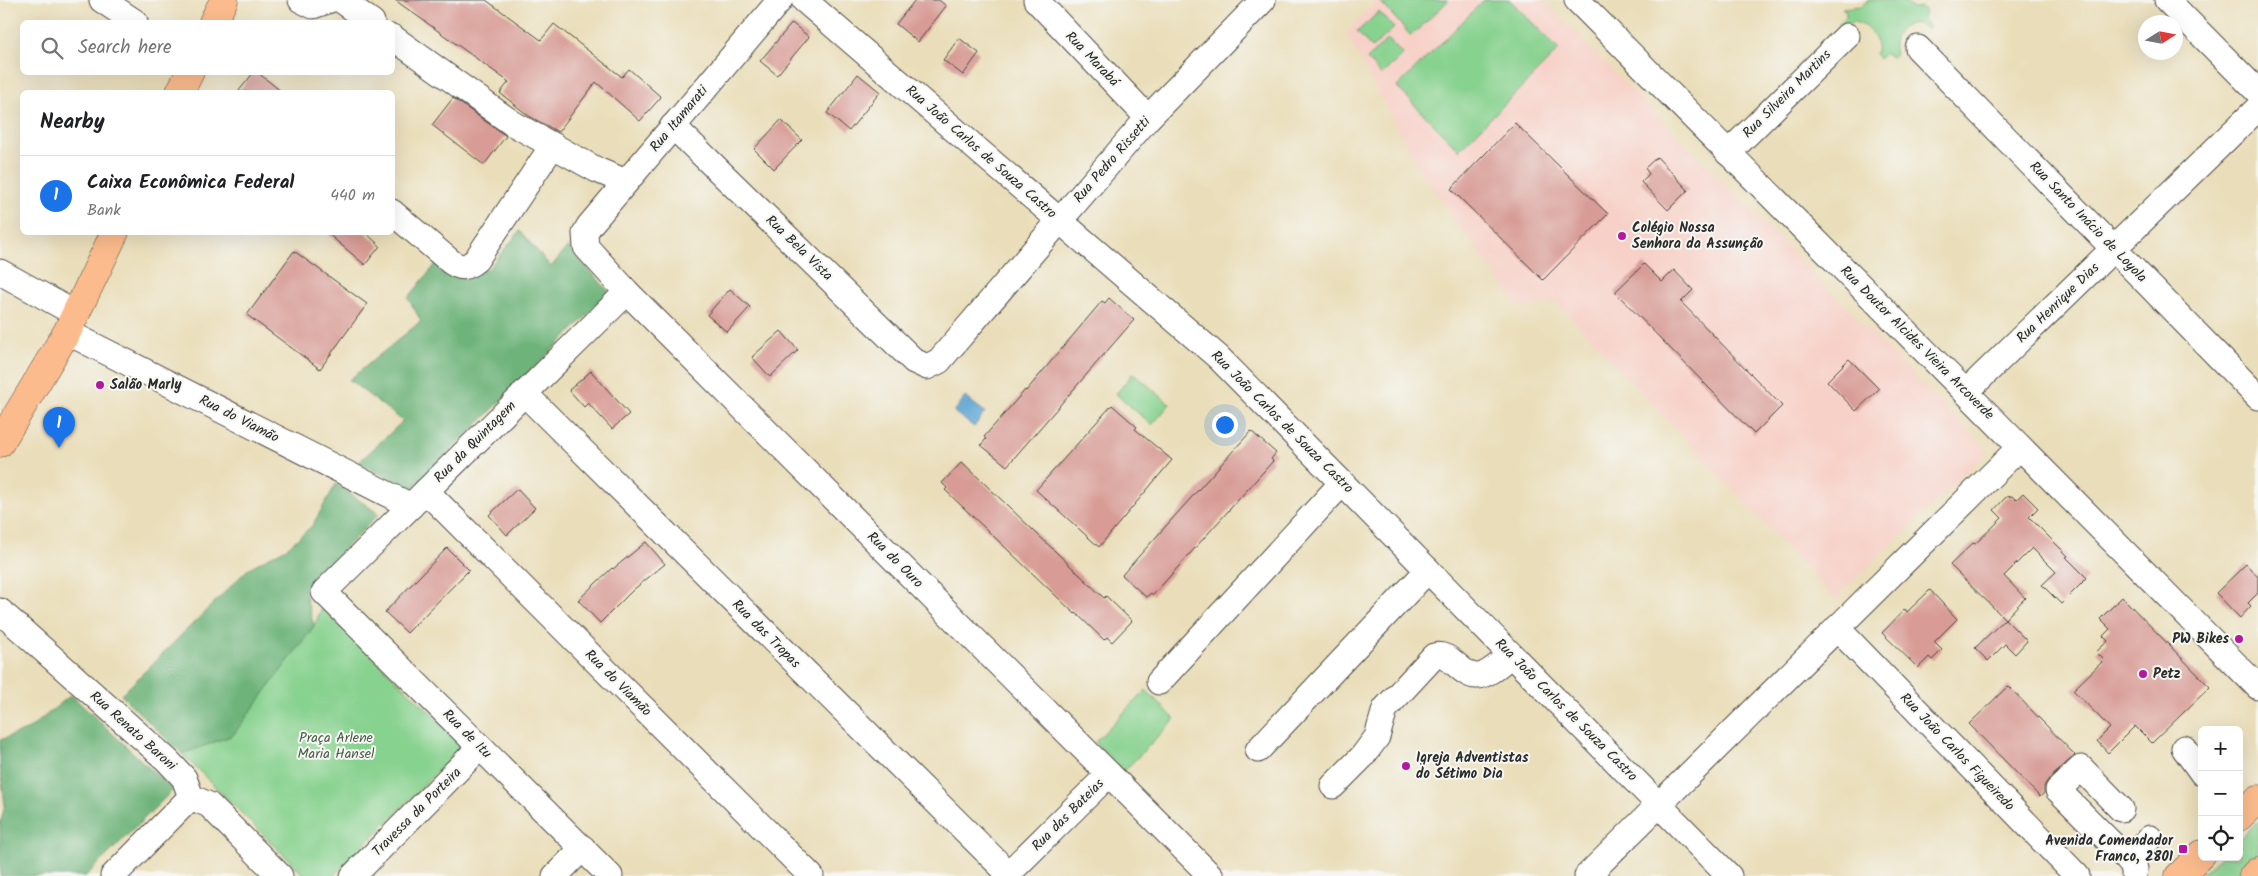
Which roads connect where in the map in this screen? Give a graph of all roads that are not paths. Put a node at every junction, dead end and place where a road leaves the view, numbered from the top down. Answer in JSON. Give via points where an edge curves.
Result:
{"nodes":[{"id":1,"x":224,"y":0,"type":"edge"},
{"id":2,"x":300,"y":0,"type":"edge"},
{"id":3,"x":330,"y":0,"type":"edge"},
{"id":4,"x":341,"y":0,"type":"edge"},
{"id":5,"x":780,"y":0,"type":"edge"},
{"id":6,"x":804,"y":0,"type":"edge"},
{"id":7,"x":1036,"y":0,"type":"edge"},
{"id":8,"x":1263,"y":0,"type":"edge"},
{"id":9,"x":1577,"y":0,"type":"edge"},
{"id":10,"x":2167,"y":0,"type":"edge"},
{"id":11,"x":214,"y":20,"type":"edge"},
{"id":12,"x":369,"y":20,"type":"edge"},
{"id":13,"x":1846,"y":36,"type":"dead end"},
{"id":14,"x":395,"y":39,"type":"edge"},
{"id":15,"x":1918,"y":48,"type":"dead end"},
{"id":16,"x":188,"y":75,"type":"edge"},
{"id":17,"x":181,"y":90,"type":"edge"},
{"id":18,"x":2258,"y":92,"type":"edge"},
{"id":19,"x":2258,"y":108,"type":"edge"},
{"id":20,"x":1148,"y":118,"type":"junction"},
{"id":21,"x":673,"y":126,"type":"junction"},
{"id":22,"x":553,"y":145,"type":"junction"},
{"id":23,"x":1728,"y":153,"type":"junction"},
{"id":24,"x":626,"y":182,"type":"junction"},
{"id":25,"x":395,"y":215,"type":"edge"},
{"id":26,"x":1060,"y":220,"type":"junction"},
{"id":27,"x":114,"y":235,"type":"edge"},
{"id":28,"x":584,"y":241,"type":"joint"},
{"id":29,"x":2114,"y":248,"type":"junction"},
{"id":30,"x":0,"y":272,"type":"edge"},
{"id":31,"x":627,"y":292,"type":"junction"},
{"id":32,"x":72,"y":323,"type":"junction"},
{"id":33,"x":927,"y":367,"type":"joint"},
{"id":34,"x":1966,"y":392,"type":"junction"},
{"id":35,"x":524,"y":394,"type":"junction"},
{"id":36,"x":2258,"y":397,"type":"edge"},
{"id":37,"x":4,"y":431,"type":"edge"},
{"id":38,"x":2020,"y":446,"type":"junction"},
{"id":39,"x":1342,"y":482,"type":"junction"},
{"id":40,"x":419,"y":499,"type":"junction"},
{"id":41,"x":1428,"y":570,"type":"junction"},
{"id":42,"x":324,"y":592,"type":"joint"},
{"id":43,"x":0,"y":611,"type":"edge"},
{"id":44,"x":1837,"y":628,"type":"junction"},
{"id":45,"x":1511,"y":655,"type":"junction"},
{"id":46,"x":1159,"y":682,"type":"dead end"},
{"id":47,"x":2258,"y":687,"type":"edge"},
{"id":48,"x":480,"y":747,"type":"junction"},
{"id":49,"x":2184,"y":748,"type":"dead end"},
{"id":50,"x":1258,"y":750,"type":"dead end"},
{"id":51,"x":2201,"y":771,"type":"edge"},
{"id":52,"x":1109,"y":774,"type":"junction"},
{"id":53,"x":1333,"y":786,"type":"dead end"},
{"id":54,"x":191,"y":797,"type":"junction"},
{"id":55,"x":2258,"y":799,"type":"edge"},
{"id":56,"x":1659,"y":805,"type":"junction"},
{"id":57,"x":2121,"y":809,"type":"dead end"},
{"id":58,"x":2240,"y":816,"type":"edge"},
{"id":59,"x":2150,"y":838,"type":"dead end"},
{"id":60,"x":582,"y":848,"type":"junction"},
{"id":61,"x":2131,"y":868,"type":"edge"},
{"id":62,"x":2258,"y":871,"type":"edge"},
{"id":63,"x":1007,"y":875,"type":"edge"},
{"id":64,"x":113,"y":876,"type":"edge"},
{"id":65,"x":280,"y":876,"type":"edge"},
{"id":66,"x":353,"y":876,"type":"edge"},
{"id":67,"x":555,"y":876,"type":"edge"},
{"id":68,"x":610,"y":876,"type":"edge"},
{"id":69,"x":811,"y":876,"type":"edge"},
{"id":70,"x":1210,"y":876,"type":"edge"},
{"id":71,"x":1587,"y":876,"type":"edge"},
{"id":72,"x":1729,"y":876,"type":"edge"},
{"id":73,"x":2077,"y":876,"type":"edge"},
{"id":74,"x":2253,"y":876,"type":"edge"}],
"edges":[{"from":1,"to":11,"type":"main road"},
{"from":2,"to":3,"type":"street","via":[[313,6]]},
{"from":4,"to":12,"type":"street"},
{"from":5,"to":21,"type":"street","name":"Rua Itamarati"},
{"from":6,"to":26,"type":"street","name":"Rua João Carlos de Souza Castro"},
{"from":7,"to":20,"type":"street","name":"Rua Marabá"},
{"from":8,"to":20,"type":"street","name":"Rua Pedro Rissetti"},
{"from":9,"to":23,"type":"street","name":"Rua Doutor Alcides Vieira Arcoverde"},
{"from":10,"to":18,"type":"street"},
{"from":13,"to":23,"type":"street","name":"Rua Silveira Martins"},
{"from":14,"to":22,"type":"street","via":[[512,123]]},
{"from":15,"to":29,"type":"street","name":"Rua Santo Inácio de Loyola"},
{"from":16,"to":17,"type":"main road"},
{"from":19,"to":29,"type":"street","name":"Rua Henrique Dias"},
{"from":20,"to":26,"type":"street","name":"Rua Pedro Rissetti"},
{"from":21,"to":24,"type":"street","name":"Rua Itamarati"},
{"from":21,"to":33,"type":"street","name":"Rua Bela Vista","via":[[914,361]]},
{"from":22,"to":24,"type":"street","via":[[596,170]]},
{"from":22,"to":25,"type":"street","via":[[476,260],[468,267],[459,267],[451,262]]},
{"from":23,"to":34,"type":"street","name":"Rua Doutor Alcides Vieira Arcoverde"},
{"from":24,"to":28,"type":"street","name":"Rua Itamarati","via":[[589,226]]},
{"from":26,"to":33,"type":"street","name":"Rua Pedro Rissetti","via":[[939,360]]},
{"from":26,"to":39,"type":"street","name":"Rua João Carlos de Souza Castro","via":[[1218,357]]},
{"from":27,"to":32,"type":"main road"},
{"from":28,"to":31,"type":"street","name":"Rua do Ouro","via":[[590,254]]},
{"from":29,"to":34,"type":"street","name":"Rua Henrique Dias"},
{"from":29,"to":36,"type":"street","name":"Rua Santo Inácio de Loyola"},
{"from":30,"to":32,"type":"street","name":"Rua do Viamão"},
{"from":31,"to":35,"type":"street","name":"Rua da Quintagem"},
{"from":31,"to":52,"type":"street","name":"Rua do Ouro"},
{"from":32,"to":37,"type":"main road"},
{"from":32,"to":40,"type":"street","name":"Rua do Viamão"},
{"from":34,"to":38,"type":"street","name":"Rua Doutor Alcides Vieira Arcoverde"},
{"from":35,"to":40,"type":"street","name":"Rua da Quintagem"},
{"from":35,"to":63,"type":"street","name":"Rua das Tropas"},
{"from":38,"to":44,"type":"street"},
{"from":38,"to":47,"type":"street","name":"Rua Doutor Alcides Vieira Arcoverde"},
{"from":39,"to":41,"type":"street","name":"Rua João Carlos de Souza Castro"},
{"from":39,"to":46,"type":"street"},
{"from":40,"to":42,"type":"street","name":"Rua da Quintagem"},
{"from":40,"to":69,"type":"street","name":"Rua do Viamão"},
{"from":41,"to":45,"type":"street","name":"Rua João Carlos de Souza Castro"},
{"from":41,"to":50,"type":"street"},
{"from":42,"to":48,"type":"street","name":"Rua de Itu"},
{"from":43,"to":54,"type":"street","name":"Rua Renato Baroni","via":[[167,760],[184,778]]},
{"from":44,"to":56,"type":"street"},
{"from":44,"to":73,"type":"street","name":"Rua João Carlos Figueiredo"},
{"from":45,"to":53,"type":"street","via":[[1480,676],[1471,676],[1442,655],[1434,656],[1386,709],[1377,737]]},
{"from":45,"to":56,"type":"street","name":"Rua João Carlos de Souza Castro"},
{"from":48,"to":60,"type":"street","name":"Rua de Itu"},
{"from":48,"to":66,"type":"street","name":"Travessa da Porteira"},
{"from":49,"to":51,"type":"street"},
{"from":52,"to":63,"type":"street","name":"Rua das Bateias"},
{"from":52,"to":70,"type":"street","name":"Rua do Ouro"},
{"from":54,"to":64,"type":"street"},
{"from":54,"to":65,"type":"street","via":[[209,805]]},
{"from":55,"to":58,"type":"main road"},
{"from":56,"to":71,"type":"street"},
{"from":56,"to":72,"type":"street","name":"Rua João Carlos de Souza Castro"},
{"from":57,"to":61,"type":"street","via":[[2081,768],[2058,790]]},
{"from":59,"to":61,"type":"street"},
{"from":60,"to":67,"type":"street"},
{"from":60,"to":68,"type":"street","name":"Rua de Itu"},
{"from":62,"to":74,"type":"main road"}]}
